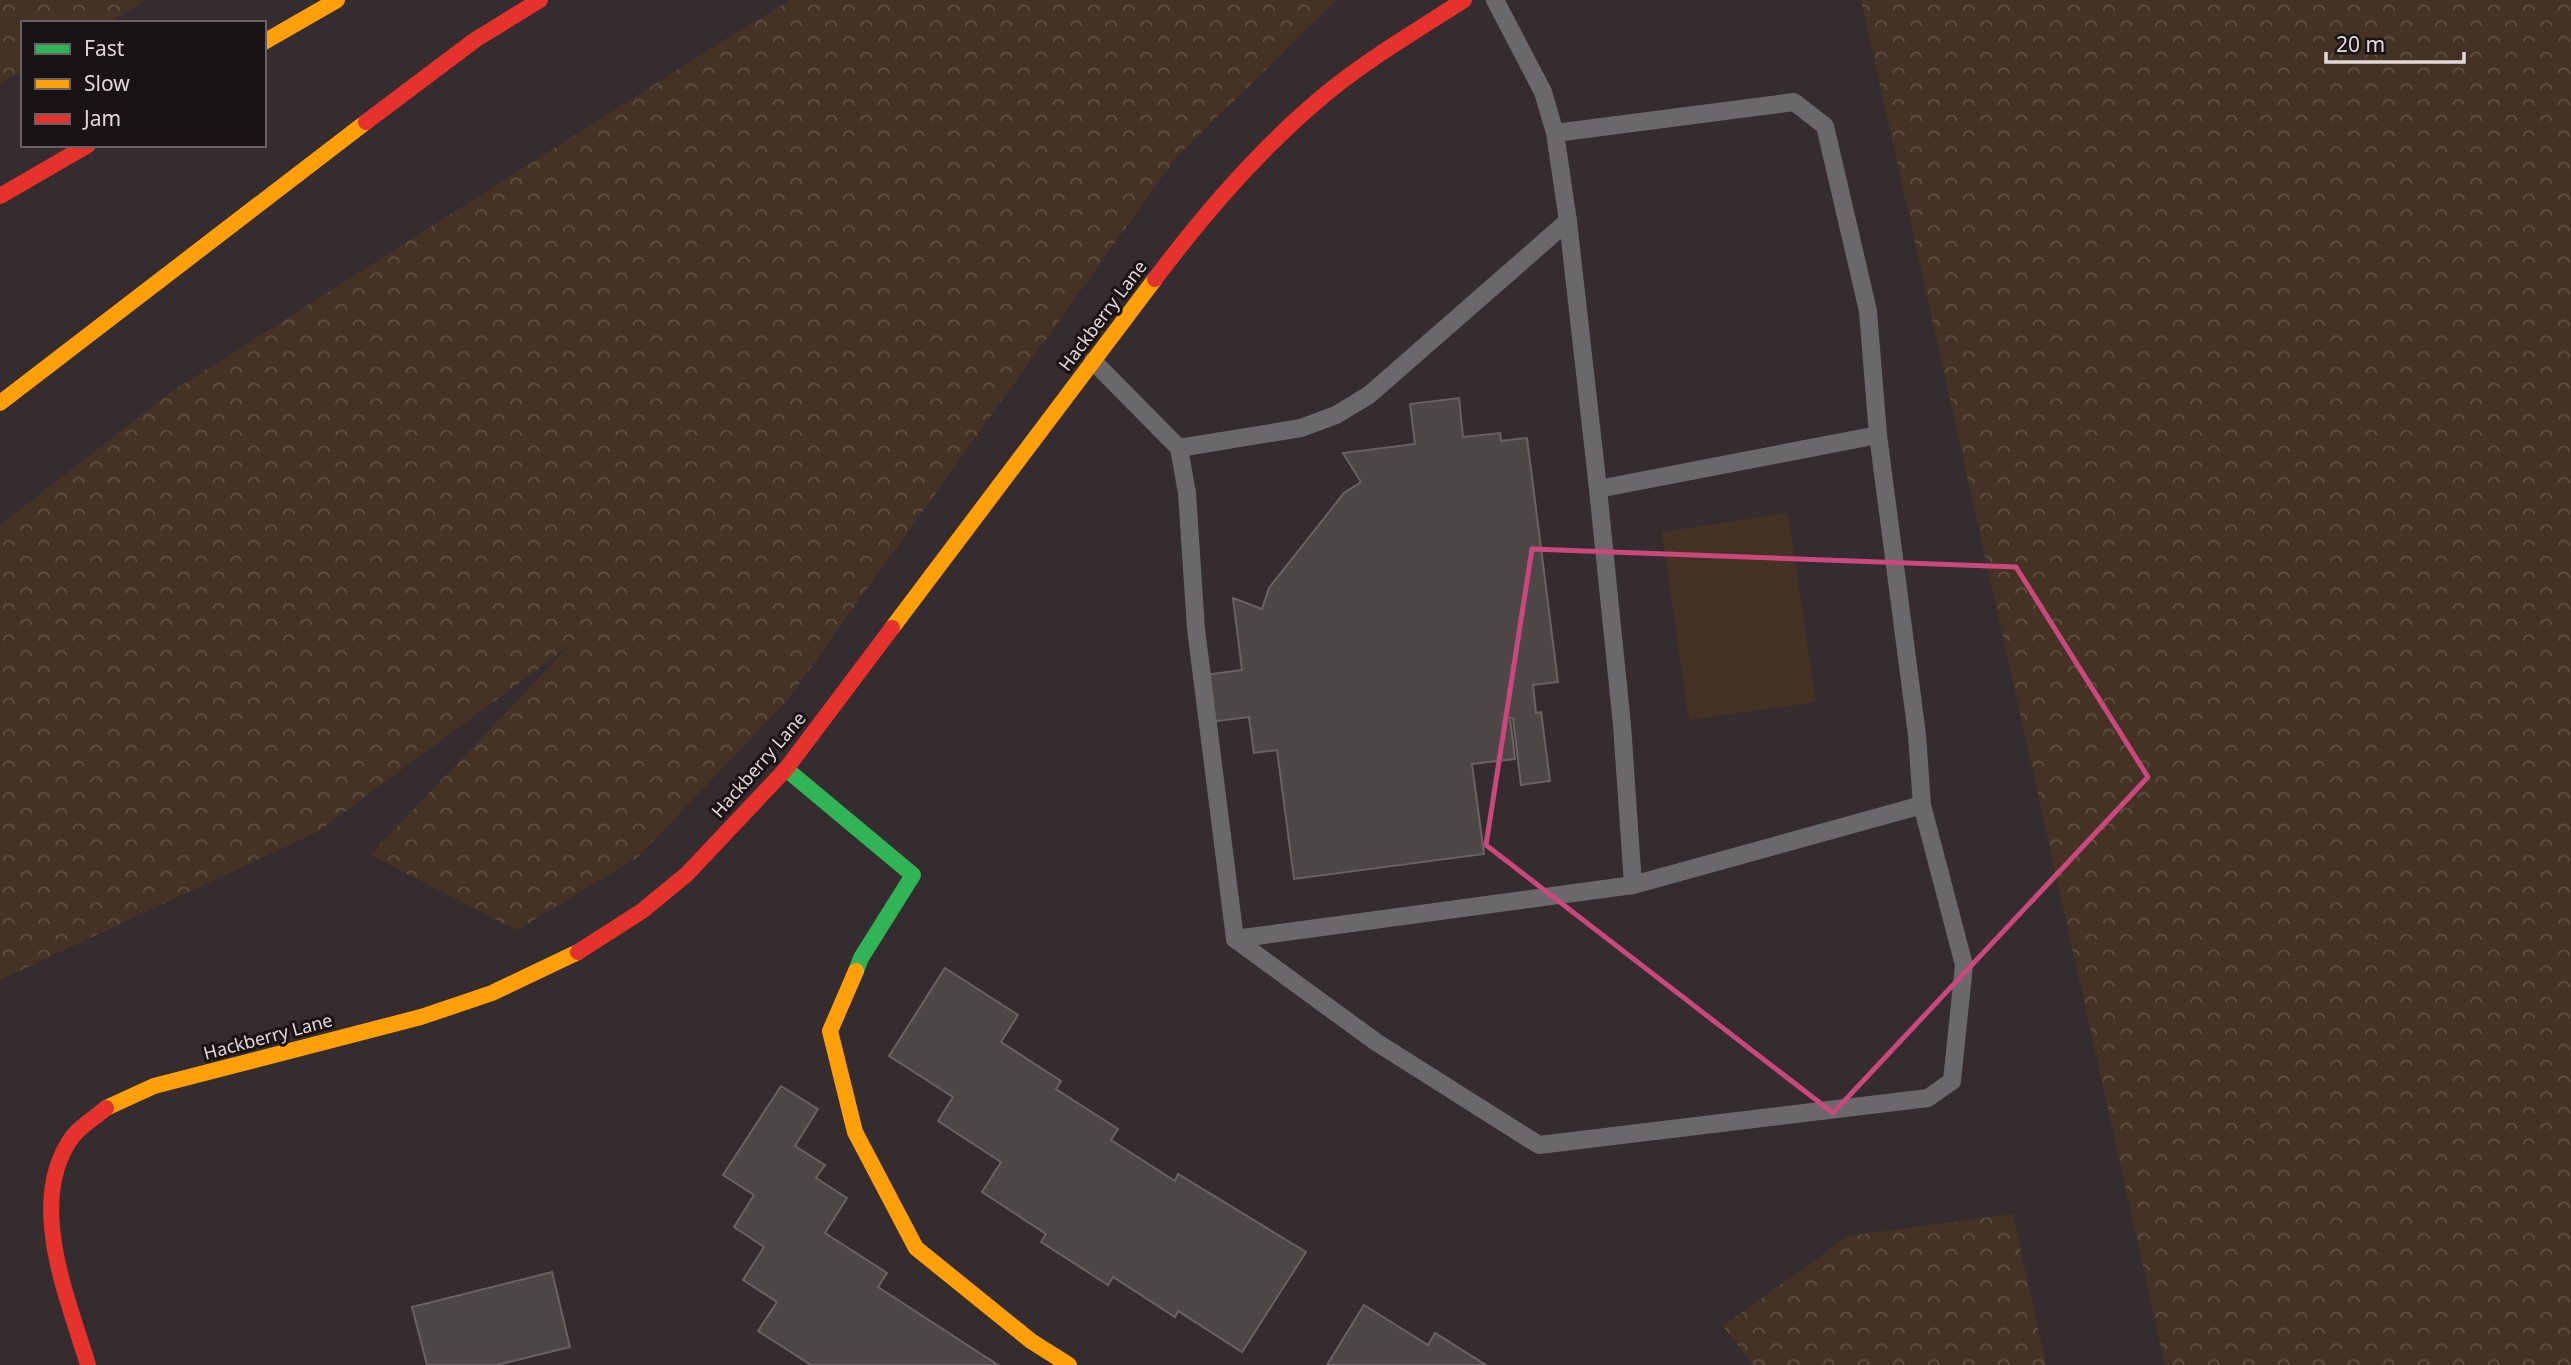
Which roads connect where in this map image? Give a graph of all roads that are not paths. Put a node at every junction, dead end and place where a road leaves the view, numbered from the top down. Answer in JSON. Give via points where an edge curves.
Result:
{"nodes":[{"id":1,"x":337,"y":0,"type":"edge"},
{"id":2,"x":540,"y":0,"type":"edge"},
{"id":3,"x":1464,"y":0,"type":"edge"},
{"id":4,"x":1495,"y":0,"type":"edge"},
{"id":5,"x":266,"y":42,"type":"edge"},
{"id":6,"x":1555,"y":133,"type":"junction"},
{"id":7,"x":85,"y":147,"type":"edge"},
{"id":8,"x":0,"y":196,"type":"edge"},
{"id":9,"x":1568,"y":220,"type":"junction"},
{"id":10,"x":1093,"y":362,"type":"junction"},
{"id":11,"x":0,"y":403,"type":"edge"},
{"id":12,"x":1878,"y":435,"type":"junction"},
{"id":13,"x":1179,"y":448,"type":"junction"},
{"id":14,"x":1598,"y":489,"type":"junction"},
{"id":15,"x":786,"y":769,"type":"junction"},
{"id":16,"x":1923,"y":805,"type":"junction"},
{"id":17,"x":1633,"y":885,"type":"junction"},
{"id":18,"x":1235,"y":939,"type":"junction"},
{"id":19,"x":88,"y":1365,"type":"edge"},
{"id":20,"x":1069,"y":1365,"type":"edge"}],
"edges":[{"from":1,"to":5,"type":"main road"},
{"from":2,"to":11,"type":"main road","via":[[475,40]]},
{"from":3,"to":10,"type":"main road","name":"Hackberry Lane","via":[[1391,47],[1307,111],[1168,262]]},
{"from":4,"to":6,"type":"lane","via":[[1543,92]]},
{"from":6,"to":9,"type":"lane"},
{"from":6,"to":12,"type":"lane","via":[[1794,102],[1825,126],[1868,311]]},
{"from":7,"to":8,"type":"main road"},
{"from":9,"to":13,"type":"lane","via":[[1369,395],[1336,415],[1301,428]]},
{"from":9,"to":14,"type":"lane"},
{"from":10,"to":13,"type":"lane"},
{"from":10,"to":15,"type":"main road","name":"Hackberry Lane"},
{"from":12,"to":14,"type":"lane"},
{"from":12,"to":16,"type":"lane"},
{"from":13,"to":18,"type":"lane","via":[[1187,493],[1196,629]]},
{"from":14,"to":17,"type":"lane"},
{"from":15,"to":19,"type":"main road","name":"Hackberry Lane","via":[[687,874],[587,948],[492,993],[421,1017],[154,1086],[100,1110],[66,1143],[50,1188],[56,1255]]},
{"from":15,"to":20,"type":"main road","via":[[914,874],[861,958],[830,1031],[855,1132],[916,1248],[1031,1341]]},
{"from":16,"to":17,"type":"lane"},
{"from":16,"to":18,"type":"lane","via":[[1964,965],[1952,1081],[1928,1098],[1539,1145],[1376,1042]]},
{"from":17,"to":18,"type":"lane"}]}
